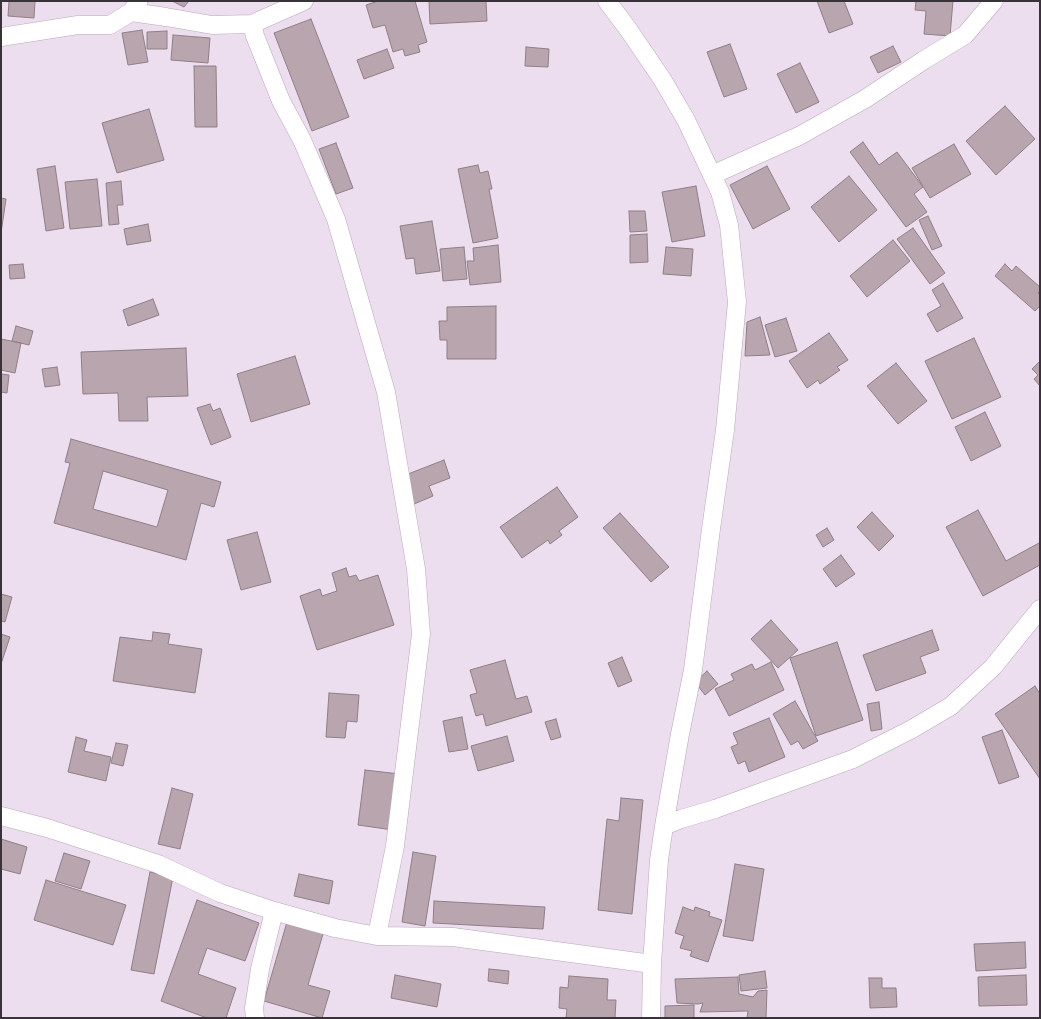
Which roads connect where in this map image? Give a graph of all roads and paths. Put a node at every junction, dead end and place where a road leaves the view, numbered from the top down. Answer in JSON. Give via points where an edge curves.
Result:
{"nodes":[{"id":1,"x":304,"y":1,"type":"edge"},
{"id":2,"x":607,"y":1,"type":"edge"},
{"id":3,"x":994,"y":1,"type":"edge"},
{"id":4,"x":136,"y":7,"type":"edge"},
{"id":5,"x":252,"y":24,"type":"junction"},
{"id":6,"x":1,"y":37,"type":"edge"},
{"id":7,"x":712,"y":175,"type":"junction"},
{"id":8,"x":1040,"y":609,"type":"edge"},
{"id":9,"x":1,"y":816,"type":"edge"},
{"id":10,"x":664,"y":826,"type":"junction"},
{"id":11,"x":274,"y":911,"type":"junction"},
{"id":12,"x":377,"y":936,"type":"junction"},
{"id":13,"x":652,"y":964,"type":"junction"},
{"id":14,"x":254,"y":1018,"type":"edge"},
{"id":15,"x":651,"y":1018,"type":"edge"}],
"edges":[{"from":1,"to":5,"type":"street"},
{"from":2,"to":7,"type":"street","via":[[662,79],[686,120]]},
{"from":3,"to":7,"type":"street","via":[[965,35],[865,99],[799,136]]},
{"from":4,"to":5,"type":"street","via":[[166,17],[212,25]]},
{"from":4,"to":6,"type":"street","via":[[110,25],[78,25]]},
{"from":5,"to":12,"type":"street","via":[[281,101],[302,140],[336,219],[386,392],[416,569],[421,634],[396,846]]},
{"from":7,"to":10,"type":"street","via":[[720,192],[729,225],[737,302],[725,430],[693,670]]},
{"from":8,"to":10,"type":"street","via":[[993,667],[951,706],[912,729],[853,758]]},
{"from":9,"to":11,"type":"street","via":[[158,864],[220,893]]},
{"from":10,"to":13,"type":"street","via":[[659,860]]},
{"from":11,"to":12,"type":"street","via":[[335,928]]},
{"from":11,"to":14,"type":"street","via":[[260,969]]},
{"from":12,"to":13,"type":"street","via":[[453,937]]},
{"from":13,"to":15,"type":"street"}]}
